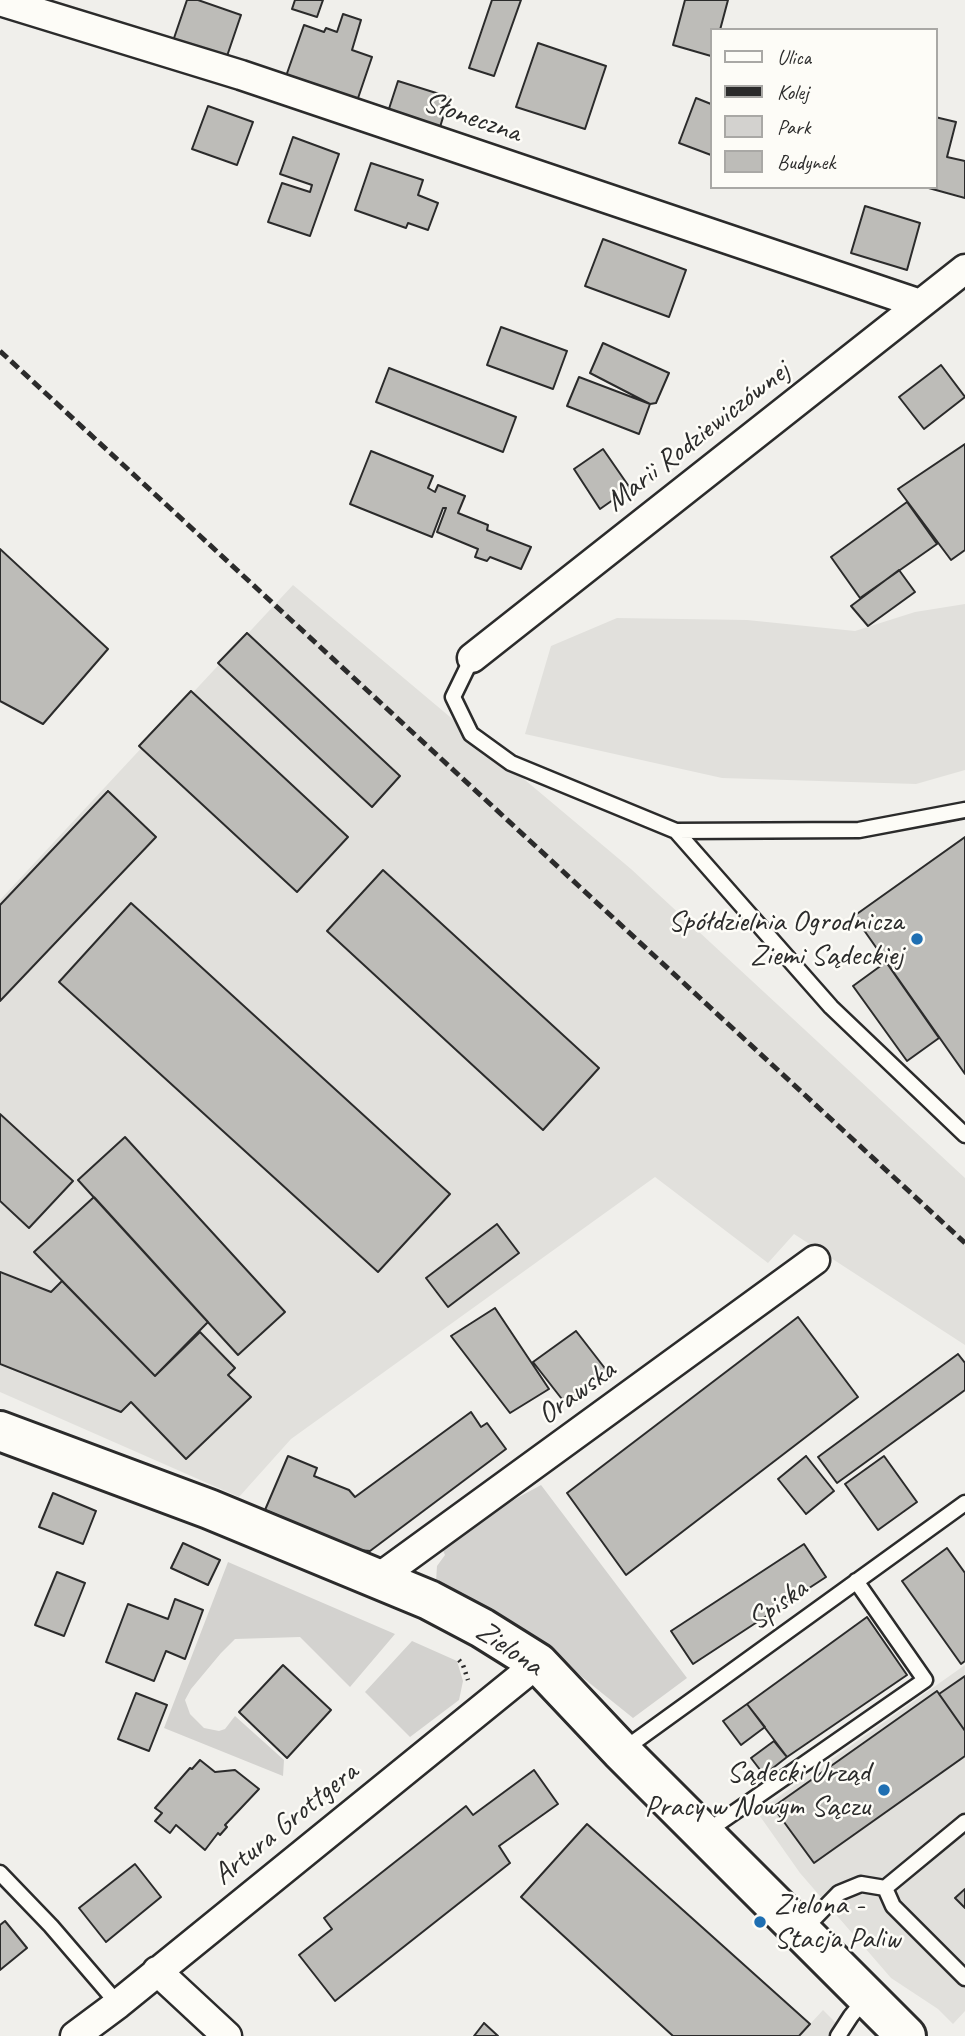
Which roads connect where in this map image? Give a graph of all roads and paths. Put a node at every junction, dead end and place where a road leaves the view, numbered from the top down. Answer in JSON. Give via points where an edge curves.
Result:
{"nodes":[{"id":1,"x":0,"y":1,"type":"edge"},
{"id":2,"x":965,"y":269,"type":"edge"},
{"id":3,"x":920,"y":304,"type":"junction"},
{"id":4,"x":472,"y":658,"type":"joint"},
{"id":5,"x":965,"y":810,"type":"edge"},
{"id":6,"x":676,"y":831,"type":"junction"},
{"id":7,"x":965,"y":1135,"type":"edge"},
{"id":8,"x":815,"y":1260,"type":"dead end"},
{"id":9,"x":0,"y":1431,"type":"edge"},
{"id":10,"x":965,"y":1503,"type":"edge"},
{"id":11,"x":377,"y":1579,"type":"junction"},
{"id":12,"x":856,"y":1581,"type":"junction"},
{"id":13,"x":538,"y":1663,"type":"junction"},
{"id":14,"x":621,"y":1751,"type":"junction"},
{"id":15,"x":965,"y":1822,"type":"edge"},
{"id":16,"x":704,"y":1833,"type":"junction"},
{"id":17,"x":0,"y":1873,"type":"edge"},
{"id":18,"x":885,"y":1888,"type":"junction"},
{"id":19,"x":801,"y":1932,"type":"junction"},
{"id":20,"x":157,"y":1971,"type":"junction"},
{"id":21,"x":965,"y":1978,"type":"edge"},
{"id":22,"x":867,"y":1998,"type":"junction"},
{"id":23,"x":118,"y":2004,"type":"junction"},
{"id":24,"x":75,"y":2036,"type":"edge"},
{"id":25,"x":226,"y":2036,"type":"edge"},
{"id":26,"x":838,"y":2036,"type":"edge"},
{"id":27,"x":906,"y":2036,"type":"edge"}],
"edges":[{"from":1,"to":3,"type":"street","name":"Słoneczna","via":[[241,75]]},
{"from":2,"to":3,"type":"street","name":"Marii Rodziewiczównej"},
{"from":3,"to":4,"type":"street","name":"Marii Rodziewiczównej"},
{"from":4,"to":6,"type":"lane","via":[[453,697],[471,734],[511,763]]},
{"from":5,"to":6,"type":"lane","via":[[859,830]]},
{"from":6,"to":7,"type":"lane","via":[[831,1007]]},
{"from":8,"to":11,"type":"street","name":"Orawska"},
{"from":9,"to":11,"type":"street","name":"Zielona","via":[[209,1509]]},
{"from":10,"to":12,"type":"lane","name":"Spiska"},
{"from":11,"to":13,"type":"street","name":"Zielona","via":[[429,1600]]},
{"from":12,"to":14,"type":"lane","name":"Spiska"},
{"from":12,"to":16,"type":"lane","via":[[925,1680]]},
{"from":13,"to":14,"type":"street","name":"Zielona"},
{"from":13,"to":20,"type":"street","name":"Artura Grottgera"},
{"from":14,"to":16,"type":"street","name":"Zielona"},
{"from":15,"to":18,"type":"lane"},
{"from":16,"to":19,"type":"street","name":"Zielona"},
{"from":17,"to":23,"type":"lane"},
{"from":18,"to":19,"type":"lane","via":[[861,1884],[839,1893]]},
{"from":18,"to":21,"type":"lane","via":[[893,1906]]},
{"from":19,"to":22,"type":"street","name":"Zielona"},
{"from":20,"to":23,"type":"street","name":"Artura Grottgera"},
{"from":20,"to":25,"type":"street"},
{"from":22,"to":26,"type":"lane"},
{"from":22,"to":27,"type":"street","name":"Zielona"},
{"from":23,"to":24,"type":"street","name":"Artura Grottgera"}]}
